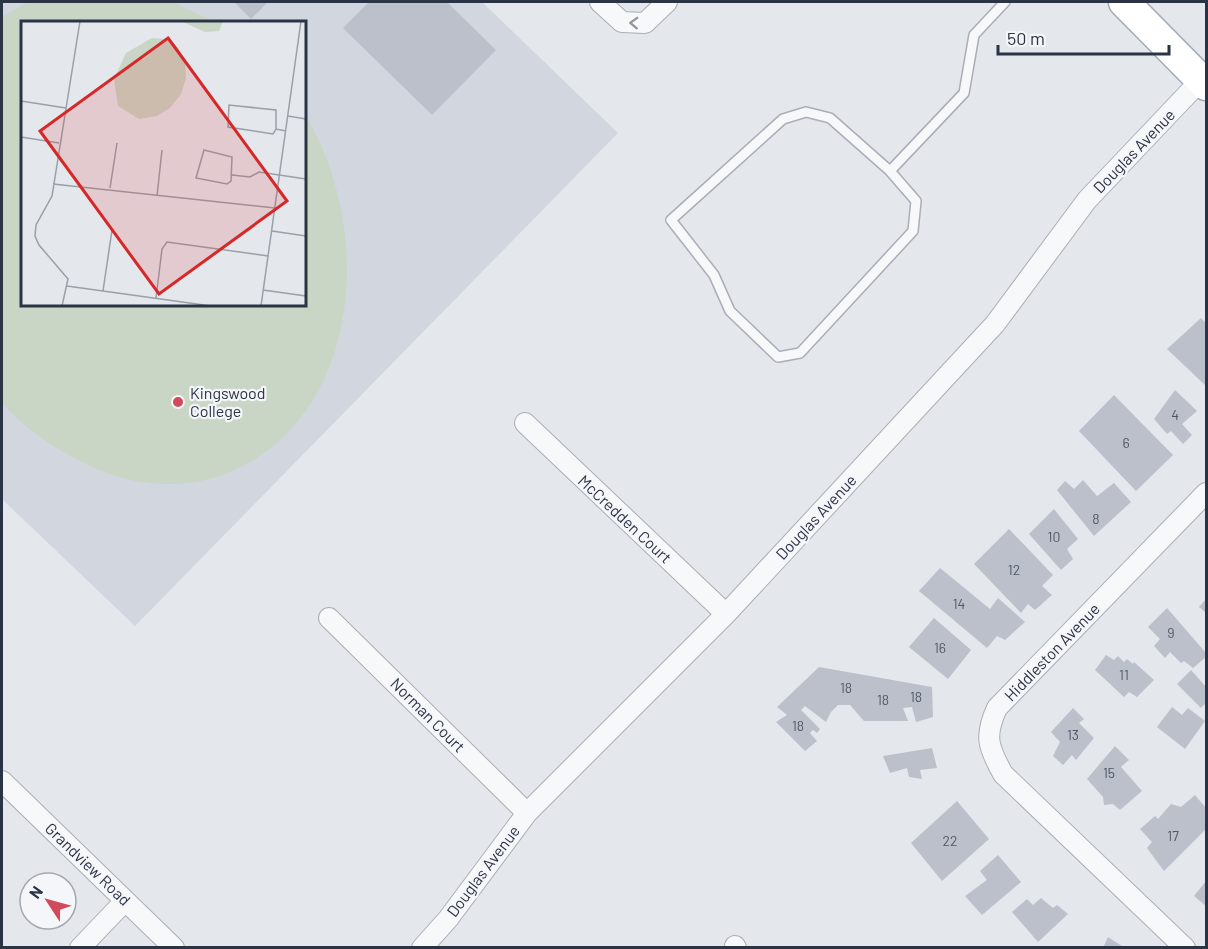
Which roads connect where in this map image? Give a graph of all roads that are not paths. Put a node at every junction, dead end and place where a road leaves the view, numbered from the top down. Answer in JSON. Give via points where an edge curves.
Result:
{"nodes":[{"id":1,"x":600,"y":2,"type":"edge"},
{"id":2,"x":667,"y":2,"type":"edge"},
{"id":3,"x":1005,"y":2,"type":"edge"},
{"id":4,"x":1124,"y":2,"type":"edge"},
{"id":5,"x":1204,"y":82,"type":"edge"},
{"id":6,"x":890,"y":171,"type":"junction"},
{"id":7,"x":525,"y":423,"type":"dead end"},
{"id":8,"x":1206,"y":493,"type":"edge"},
{"id":9,"x":726,"y":614,"type":"junction"},
{"id":10,"x":329,"y":618,"type":"dead end"},
{"id":11,"x":2,"y":781,"type":"edge"},
{"id":12,"x":527,"y":813,"type":"junction"},
{"id":13,"x":125,"y":901,"type":"junction"},
{"id":14,"x":80,"y":948,"type":"edge"},
{"id":15,"x":174,"y":948,"type":"edge"},
{"id":16,"x":422,"y":948,"type":"edge"},
{"id":17,"x":1185,"y":948,"type":"edge"}],
"edges":[{"from":2,"to":1,"type":"street","one_way":true,"via":[[645,23],[622,22]]},
{"from":3,"to":6,"type":"lane","via":[[974,35],[964,93]]},
{"from":4,"to":5,"type":"main road"},
{"from":5,"to":9,"type":"street","name":"Douglas Avenue","via":[[1087,200],[995,324]]},
{"from":6,"to":6,"type":"lane","via":[[916,201],[913,231],[800,353],[778,357],[730,311],[714,275],[671,220],[783,119],[806,112],[830,118]]},
{"from":7,"to":9,"type":"street","name":"McCredden Court"},
{"from":8,"to":17,"type":"street","name":"Hiddleston Avenue","via":[[997,708],[989,725],[988,740],[1004,774]]},
{"from":9,"to":12,"type":"street","name":"Douglas Avenue"},
{"from":10,"to":12,"type":"street","name":"Norman Court"},
{"from":11,"to":13,"type":"street","name":"Grandview Road"},
{"from":12,"to":16,"type":"street","name":"Douglas Avenue"},
{"from":13,"to":14,"type":"street"},
{"from":13,"to":15,"type":"street","name":"Grandview Road"}]}
